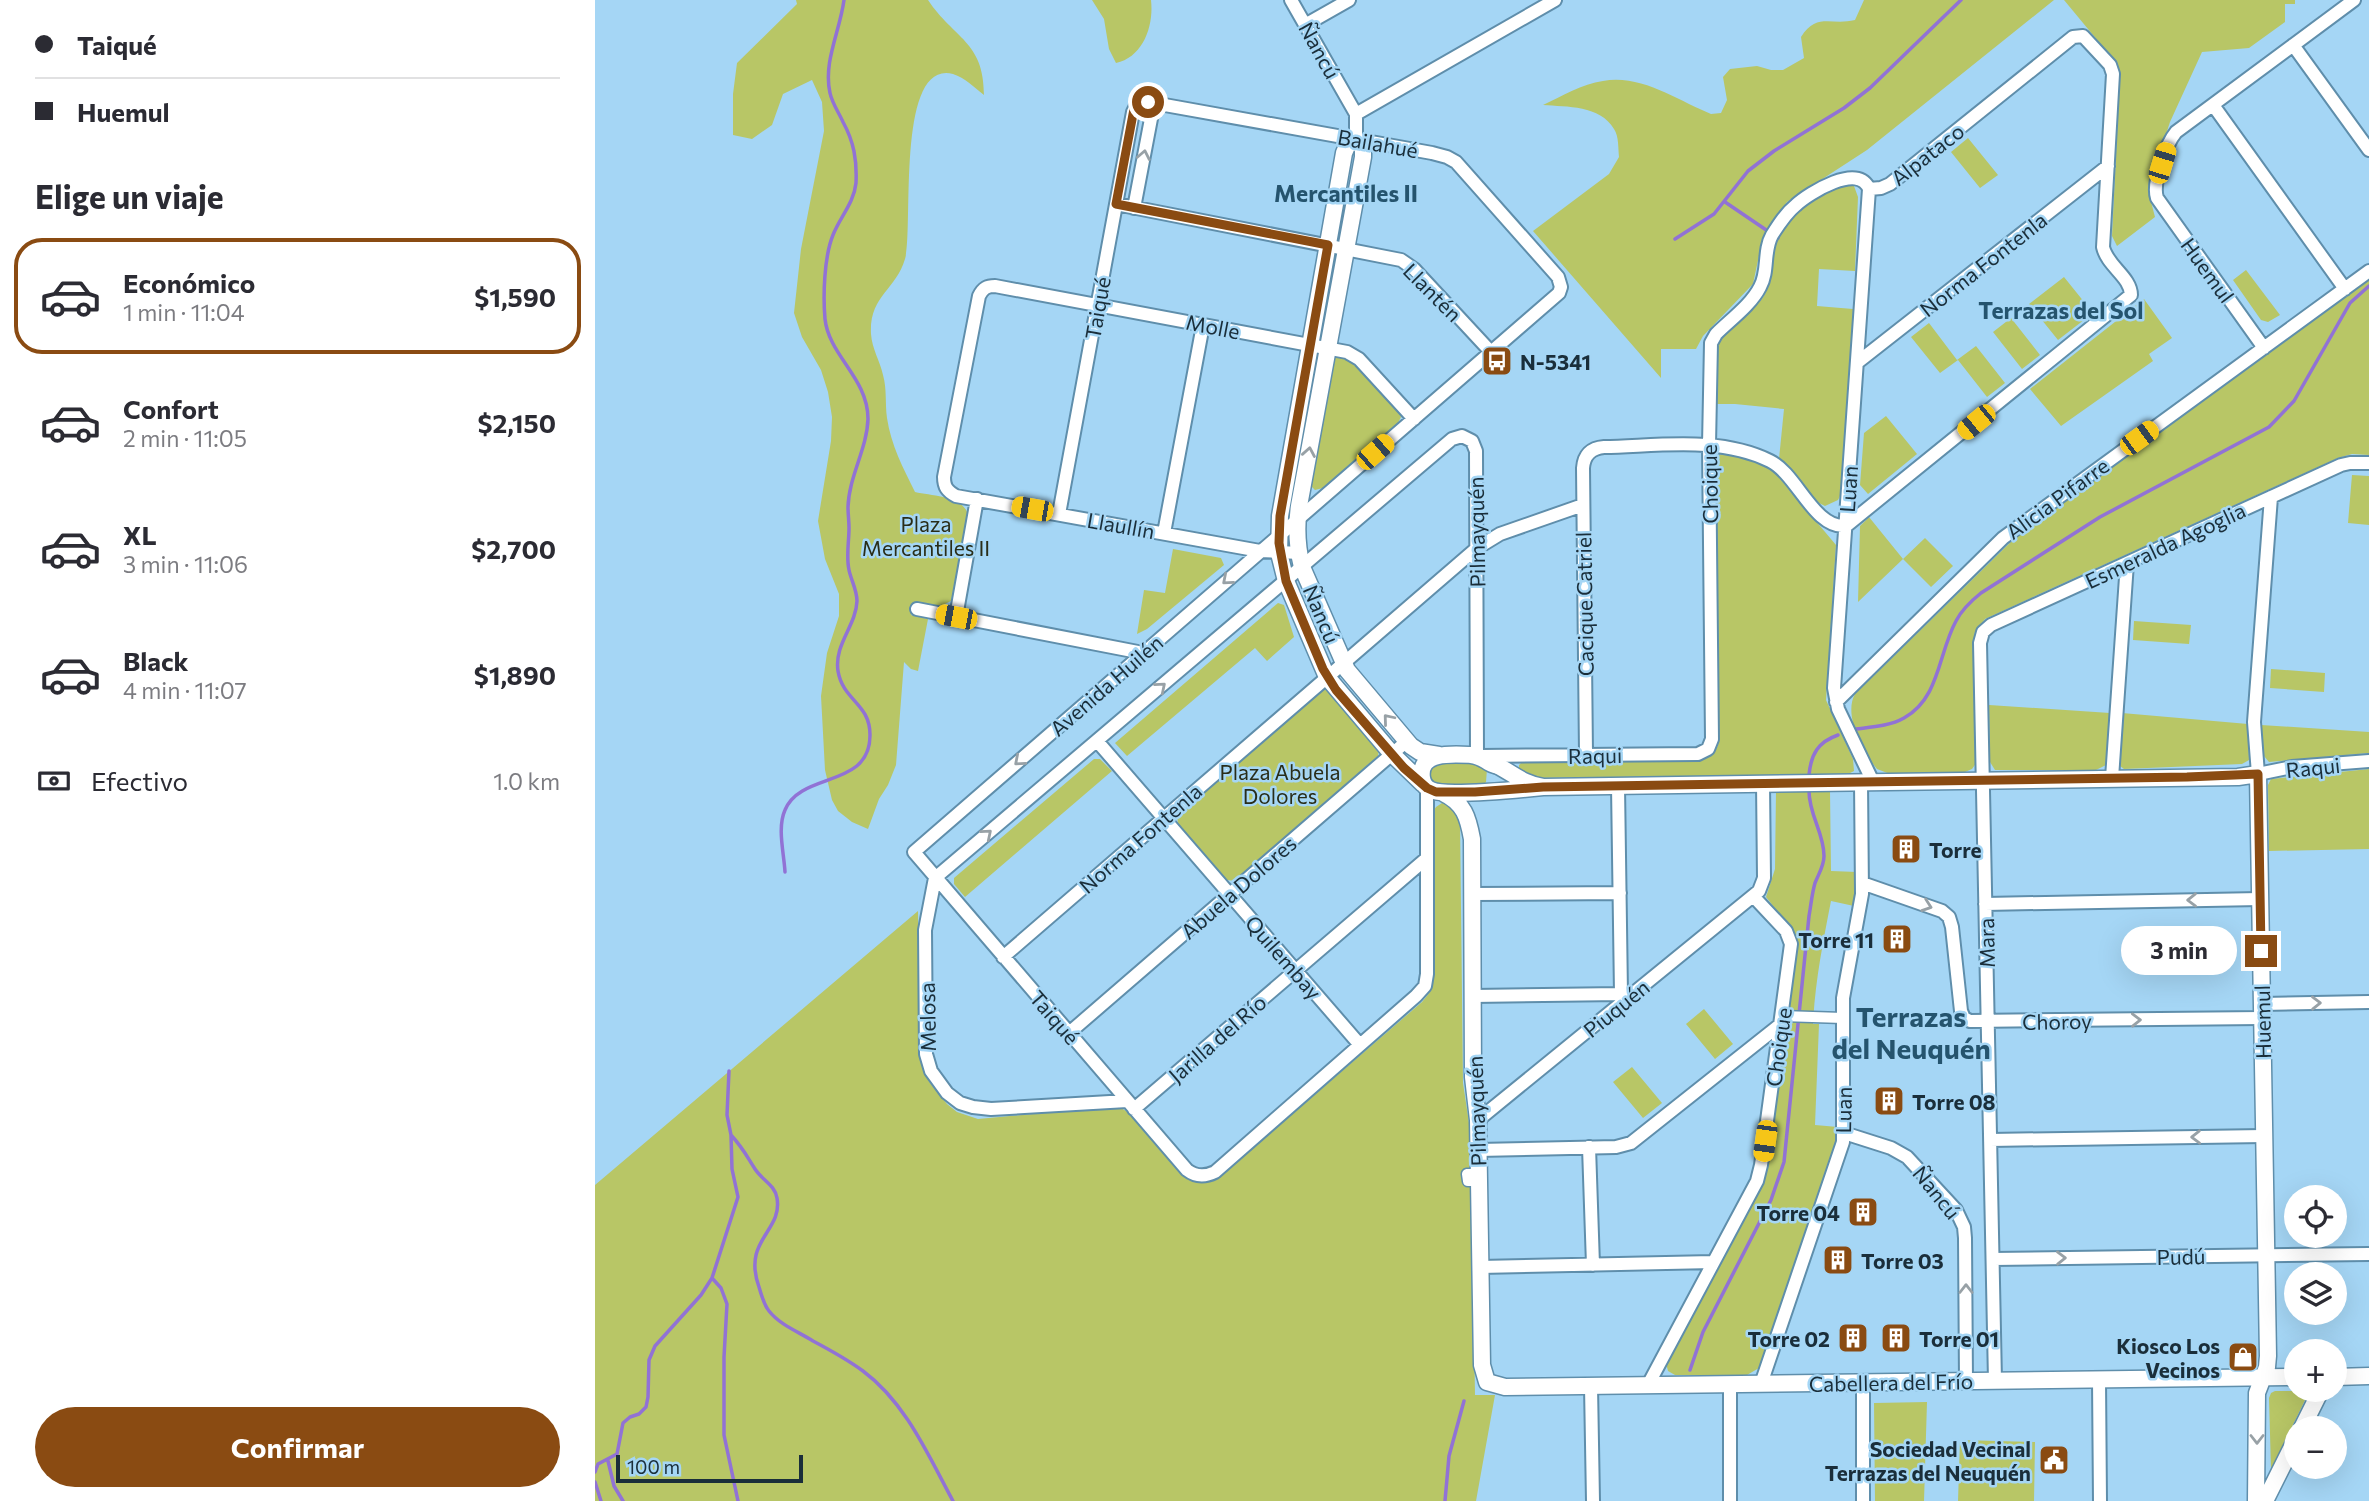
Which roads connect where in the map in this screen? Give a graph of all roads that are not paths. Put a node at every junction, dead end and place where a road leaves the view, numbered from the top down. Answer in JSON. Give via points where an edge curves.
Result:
{"nodes":[{"id":1,"x":1291,"y":0,"type":"edge"},
{"id":2,"x":1349,"y":0,"type":"edge"},
{"id":3,"x":1556,"y":0,"type":"edge"},
{"id":4,"x":2354,"y":0,"type":"edge"},
{"id":5,"x":1305,"y":25,"type":"junction"},
{"id":6,"x":2293,"y":45,"type":"junction"},
{"id":7,"x":1154,"y":103,"type":"junction"},
{"id":8,"x":1137,"y":104,"type":"joint"},
{"id":9,"x":2213,"y":105,"type":"junction"},
{"id":10,"x":1356,"y":114,"type":"junction"},
{"id":11,"x":1356,"y":139,"type":"junction"},
{"id":12,"x":2369,"y":150,"type":"edge"},
{"id":13,"x":2108,"y":166,"type":"junction"},
{"id":14,"x":1869,"y":189,"type":"junction"},
{"id":15,"x":1116,"y":204,"type":"junction"},
{"id":16,"x":1134,"y":208,"type":"junction"},
{"id":17,"x":1328,"y":245,"type":"junction"},
{"id":18,"x":1346,"y":248,"type":"junction"},
{"id":19,"x":2369,"y":271,"type":"edge"},
{"id":20,"x":2346,"y":289,"type":"junction"},
{"id":21,"x":1097,"y":305,"type":"junction"},
{"id":22,"x":1203,"y":325,"type":"junction"},
{"id":23,"x":1711,"y":343,"type":"joint"},
{"id":24,"x":1310,"y":345,"type":"junction"},
{"id":25,"x":1328,"y":348,"type":"junction"},
{"id":26,"x":2264,"y":348,"type":"junction"},
{"id":27,"x":1491,"y":352,"type":"junction"},
{"id":28,"x":1858,"y":362,"type":"junction"},
{"id":29,"x":1414,"y":419,"type":"junction"},
{"id":30,"x":1709,"y":445,"type":"junction"},
{"id":31,"x":2369,"y":463,"type":"edge"},
{"id":32,"x":946,"y":488,"type":"joint"},
{"id":33,"x":2271,"y":497,"type":"junction"},
{"id":34,"x":977,"y":499,"type":"junction"},
{"id":35,"x":1583,"y":505,"type":"junction"},
{"id":36,"x":1059,"y":514,"type":"junction"},
{"id":37,"x":1297,"y":519,"type":"junction"},
{"id":38,"x":1846,"y":526,"type":"junction"},
{"id":39,"x":1164,"y":533,"type":"junction"},
{"id":40,"x":1279,"y":535,"type":"junction"},
{"id":41,"x":1477,"y":548,"type":"junction"},
{"id":42,"x":1260,"y":551,"type":"junction"},
{"id":43,"x":1279,"y":553,"type":"junction"},
{"id":44,"x":1300,"y":560,"type":"junction"},
{"id":45,"x":2127,"y":563,"type":"junction"},
{"id":46,"x":1286,"y":581,"type":"junction"},
{"id":47,"x":917,"y":609,"type":"dead end"},
{"id":48,"x":956,"y":617,"type":"junction"},
{"id":49,"x":1983,"y":632,"type":"joint"},
{"id":50,"x":1143,"y":653,"type":"junction"},
{"id":51,"x":1343,"y":663,"type":"junction"},
{"id":52,"x":1327,"y":677,"type":"junction"},
{"id":53,"x":1836,"y":702,"type":"junction"},
{"id":54,"x":1097,"y":741,"type":"junction"},
{"id":55,"x":1407,"y":741,"type":"junction"},
{"id":56,"x":1708,"y":749,"type":"joint"},
{"id":57,"x":1392,"y":754,"type":"junction"},
{"id":58,"x":1586,"y":754,"type":"junction"},
{"id":59,"x":1442,"y":755,"type":"junction"},
{"id":60,"x":1482,"y":758,"type":"junction"},
{"id":61,"x":2369,"y":761,"type":"edge"},
{"id":62,"x":2258,"y":774,"type":"junction"},
{"id":63,"x":2112,"y":778,"type":"junction"},
{"id":64,"x":1983,"y":780,"type":"junction"},
{"id":65,"x":1867,"y":782,"type":"junction"},
{"id":66,"x":1763,"y":783,"type":"junction"},
{"id":67,"x":1618,"y":786,"type":"junction"},
{"id":68,"x":1543,"y":787,"type":"junction"},
{"id":69,"x":1431,"y":788,"type":"junction"},
{"id":70,"x":1478,"y":792,"type":"junction"},
{"id":71,"x":1164,"y":818,"type":"junction"},
{"id":72,"x":1472,"y":839,"type":"junction"},
{"id":73,"x":914,"y":852,"type":"joint"},
{"id":74,"x":1427,"y":858,"type":"junction"},
{"id":75,"x":935,"y":878,"type":"junction"},
{"id":76,"x":1862,"y":883,"type":"junction"},
{"id":77,"x":1620,"y":893,"type":"junction"},
{"id":78,"x":1230,"y":894,"type":"junction"},
{"id":79,"x":1472,"y":894,"type":"junction"},
{"id":80,"x":1753,"y":896,"type":"junction"},
{"id":81,"x":2260,"y":899,"type":"junction"},
{"id":82,"x":1985,"y":905,"type":"junction"},
{"id":83,"x":1003,"y":957,"type":"junction"},
{"id":84,"x":1295,"y":970,"type":"junction"},
{"id":85,"x":1473,"y":996,"type":"junction"},
{"id":86,"x":1624,"y":997,"type":"junction"},
{"id":87,"x":2369,"y":1002,"type":"edge"},
{"id":88,"x":2262,"y":1011,"type":"junction"},
{"id":89,"x":1843,"y":1018,"type":"junction"},
{"id":90,"x":1785,"y":1019,"type":"junction"},
{"id":91,"x":1988,"y":1022,"type":"junction"},
{"id":92,"x":1069,"y":1034,"type":"junction"},
{"id":93,"x":1360,"y":1045,"type":"junction"},
{"id":94,"x":1131,"y":1105,"type":"junction"},
{"id":95,"x":1478,"y":1120,"type":"junction"},
{"id":96,"x":1844,"y":1133,"type":"junction"},
{"id":97,"x":2264,"y":1136,"type":"junction"},
{"id":98,"x":1990,"y":1140,"type":"junction"},
{"id":99,"x":1589,"y":1147,"type":"junction"},
{"id":100,"x":1478,"y":1150,"type":"junction"},
{"id":101,"x":2369,"y":1254,"type":"edge"},
{"id":102,"x":2267,"y":1255,"type":"junction"},
{"id":103,"x":1993,"y":1259,"type":"junction"},
{"id":104,"x":1713,"y":1262,"type":"junction"},
{"id":105,"x":1593,"y":1265,"type":"junction"},
{"id":106,"x":1480,"y":1267,"type":"junction"},
{"id":107,"x":2369,"y":1376,"type":"edge"},
{"id":108,"x":2284,"y":1377,"type":"edge"},
{"id":109,"x":2347,"y":1377,"type":"edge"},
{"id":110,"x":2263,"y":1378,"type":"junction"},
{"id":111,"x":2099,"y":1380,"type":"junction"},
{"id":112,"x":1966,"y":1381,"type":"junction"},
{"id":113,"x":1995,"y":1381,"type":"junction"},
{"id":114,"x":1487,"y":1382,"type":"joint"},
{"id":115,"x":1863,"y":1383,"type":"junction"},
{"id":116,"x":1730,"y":1384,"type":"junction"},
{"id":117,"x":1761,"y":1384,"type":"junction"},
{"id":118,"x":1648,"y":1385,"type":"junction"},
{"id":119,"x":1591,"y":1386,"type":"junction"},
{"id":120,"x":2284,"y":1463,"type":"edge"},
{"id":121,"x":1593,"y":1501,"type":"edge"},
{"id":122,"x":1730,"y":1501,"type":"edge"},
{"id":123,"x":1863,"y":1501,"type":"edge"},
{"id":124,"x":2100,"y":1501,"type":"edge"},
{"id":125,"x":2256,"y":1501,"type":"edge"},
{"id":126,"x":2265,"y":1501,"type":"edge"}],
"edges":[{"from":1,"to":5,"type":"street","name":"Ñancú"},
{"from":2,"to":5,"type":"street"},
{"from":3,"to":10,"type":"street"},
{"from":4,"to":6,"type":"street"},
{"from":5,"to":10,"type":"street","name":"Ñancú"},
{"from":6,"to":9,"type":"street"},
{"from":6,"to":12,"type":"street"},
{"from":7,"to":8,"type":"street","name":"Bailahué"},
{"from":7,"to":11,"type":"street","name":"Bailahué"},
{"from":16,"to":7,"type":"street","one_way":true},
{"from":8,"to":15,"type":"street","name":"Taiqué"},
{"from":9,"to":20,"type":"street"},
{"from":9,"to":26,"type":"street","name":"Huemul","via":[[2172,137],[2155,191]]},
{"from":10,"to":11,"type":"street","name":"Ñancú"},
{"from":11,"to":17,"type":"street","name":"Ñancú","via":[[1345,150]]},
{"from":11,"to":18,"type":"street","name":"Ñancú","via":[[1363,153]]},
{"from":11,"to":27,"type":"street","name":"Bailahué","via":[[1452,159],[1558,277],[1561,287],[1557,296]]},
{"from":13,"to":14,"type":"street","name":"Alpataco","via":[[2113,74],[2111,65],[2083,36],[2073,37],[1890,184]]},
{"from":13,"to":28,"type":"street","name":"Norma Fontenla"},
{"from":13,"to":38,"type":"street","via":[[2104,252],[2130,287],[2128,300]]},
{"from":14,"to":23,"type":"street","name":"Alpataco","via":[[1861,178],[1847,178],[1815,192],[1790,211],[1769,240],[1761,286]]},
{"from":14,"to":28,"type":"street","name":"Luan"},
{"from":15,"to":16,"type":"street","name":"Llantén"},
{"from":15,"to":21,"type":"street","name":"Taiqué"},
{"from":16,"to":17,"type":"street","name":"Llantén"},
{"from":17,"to":18,"type":"street","name":"Llantén"},
{"from":17,"to":24,"type":"street","name":"Ñancú"},
{"from":18,"to":25,"type":"street","name":"Ñancú"},
{"from":18,"to":27,"type":"street","name":"Llantén","via":[[1410,265]]},
{"from":19,"to":20,"type":"street","name":"Alicia Pifarre"},
{"from":20,"to":26,"type":"street","name":"Alicia Pifarre"},
{"from":21,"to":22,"type":"street","name":"Molle"},
{"from":21,"to":32,"type":"street","name":"Molle","via":[[985,288],[979,296],[944,477]]},
{"from":21,"to":36,"type":"street","name":"Taiqué"},
{"from":22,"to":24,"type":"street","name":"Molle"},
{"from":22,"to":39,"type":"street"},
{"from":23,"to":30,"type":"street","name":"Choique"},
{"from":24,"to":25,"type":"street","name":"Molle"},
{"from":24,"to":40,"type":"street","name":"Ñancú"},
{"from":25,"to":29,"type":"street","name":"Molle","via":[[1355,355]]},
{"from":37,"to":25,"type":"street","name":"Ñancú","one_way":true},
{"from":26,"to":53,"type":"street","name":"Alicia Pifarre","via":[[2003,538]]},
{"from":27,"to":29,"type":"street"},
{"from":28,"to":38,"type":"street","name":"Luan"},
{"from":29,"to":37,"type":"street"},
{"from":30,"to":35,"type":"street","name":"Cacique Catriel","via":[[1594,448],[1583,468]]},
{"from":30,"to":38,"type":"street","via":[[1730,447],[1774,463],[1824,519]]},
{"from":30,"to":56,"type":"street","name":"Choique","via":[[1712,739]]},
{"from":31,"to":33,"type":"street","name":"Esmeralda Agoglia","via":[[2350,463]]},
{"from":32,"to":34,"type":"street","name":"Llaullín","via":[[956,496]]},
{"from":33,"to":45,"type":"street","name":"Esmeralda Agoglia"},
{"from":33,"to":62,"type":"street","name":"Huemul","via":[[2255,722]]},
{"from":34,"to":36,"type":"street","name":"Llaullín"},
{"from":34,"to":48,"type":"street"},
{"from":35,"to":41,"type":"street","name":"Norma Fontenla","via":[[1500,534]]},
{"from":35,"to":58,"type":"street","name":"Cacique Catriel"},
{"from":36,"to":39,"type":"street","name":"Llaullín"},
{"from":37,"to":40,"type":"street","name":"Avenida Huilén"},
{"from":37,"to":44,"type":"street","name":"Ñancú"},
{"from":38,"to":53,"type":"street","name":"Luan"},
{"from":39,"to":42,"type":"street","name":"Llaullín"},
{"from":40,"to":42,"type":"street","name":"Avenida Huilén"},
{"from":40,"to":43,"type":"street","name":"Ñancú"},
{"from":41,"to":44,"type":"street","name":"Pilmayquén","via":[[1476,451],[1468,437],[1457,436]]},
{"from":41,"to":51,"type":"street","name":"Norma Fontenla"},
{"from":41,"to":60,"type":"street","name":"Pilmayquén"},
{"from":42,"to":43,"type":"street","name":"Llaullín"},
{"from":42,"to":50,"type":"street","name":"Avenida Huilén","one_way":true},
{"from":43,"to":44,"type":"street","name":"Llaullín"},
{"from":43,"to":46,"type":"street","name":"Ñancú"},
{"from":44,"to":46,"type":"street","name":"Avenida Huilén"},
{"from":44,"to":51,"type":"street","name":"Ñancú"},
{"from":45,"to":49,"type":"street","name":"Esmeralda Agoglia"},
{"from":45,"to":63,"type":"street"},
{"from":46,"to":52,"type":"street","name":"Ñancú"},
{"from":54,"to":46,"type":"street","name":"Avenida Huilén","one_way":true},
{"from":47,"to":48,"type":"street"},
{"from":48,"to":50,"type":"street"},
{"from":49,"to":64,"type":"street","name":"Mara"},
{"from":50,"to":73,"type":"street","name":"Avenida Huilén","one_way":true},
{"from":51,"to":52,"type":"street","name":"Norma Fontenla"},
{"from":55,"to":51,"type":"street","name":"Ñancú","one_way":true},
{"from":52,"to":57,"type":"street","name":"Ñancú"},
{"from":52,"to":71,"type":"street","name":"Norma Fontenla"},
{"from":53,"to":65,"type":"street","name":"Luan"},
{"from":54,"to":71,"type":"street","name":"Quilembay"},
{"from":75,"to":54,"type":"street","name":"Avenida Huilén","one_way":true},
{"from":55,"to":57,"type":"street","name":"Abuela Dolores"},
{"from":55,"to":59,"type":"street","name":"Ñancú","via":[[1420,752]]},
{"from":56,"to":58,"type":"street","name":"Raqui","via":[[1698,754]]},
{"from":57,"to":69,"type":"street","name":"Ñancú"},
{"from":57,"to":78,"type":"street","name":"Abuela Dolores"},
{"from":58,"to":60,"type":"street","name":"Raqui"},
{"from":59,"to":60,"type":"street","name":"Raqui"},
{"from":59,"to":69,"type":"street","via":[[1431,757],[1424,765],[1421,774]]},
{"from":60,"to":68,"type":"street","name":"Raqui","via":[[1522,782]]},
{"from":60,"to":70,"type":"street","via":[[1492,771],[1491,782]]},
{"from":61,"to":62,"type":"street","name":"Raqui"},
{"from":62,"to":63,"type":"street","name":"Raqui"},
{"from":62,"to":81,"type":"street","name":"Huemul"},
{"from":63,"to":64,"type":"street","name":"Raqui"},
{"from":64,"to":65,"type":"street","name":"Raqui"},
{"from":64,"to":82,"type":"street","name":"Mara"},
{"from":65,"to":66,"type":"street","name":"Raqui"},
{"from":65,"to":76,"type":"street","name":"Luan"},
{"from":66,"to":67,"type":"street","name":"Raqui"},
{"from":66,"to":80,"type":"street","via":[[1763,882]]},
{"from":67,"to":68,"type":"street","name":"Raqui"},
{"from":67,"to":77,"type":"street"},
{"from":68,"to":70,"type":"street","name":"Raqui"},
{"from":69,"to":70,"type":"street","name":"Raqui"},
{"from":69,"to":72,"type":"street","name":"Pilmayquén","via":[[1462,805]]},
{"from":69,"to":74,"type":"street"},
{"from":70,"to":72,"type":"street","name":"Pilmayquén"},
{"from":71,"to":78,"type":"street","name":"Quilembay"},
{"from":71,"to":83,"type":"street","name":"Norma Fontenla"},
{"from":72,"to":79,"type":"street","name":"Pilmayquén"},
{"from":73,"to":75,"type":"street","name":"Taiqué"},
{"from":74,"to":84,"type":"street","name":"Jarilla del Río"},
{"from":74,"to":93,"type":"street","via":[[1425,986]]},
{"from":75,"to":83,"type":"street","name":"Taiqué"},
{"from":75,"to":94,"type":"street","name":"Melosa","via":[[925,930],[926,1054],[931,1071],[947,1093],[966,1105],[991,1110]]},
{"from":76,"to":89,"type":"street","name":"Luan"},
{"from":76,"to":91,"type":"street","name":"Choroy","one_way":true,"via":[[1945,913],[1952,927],[1962,1014],[1970,1021]]},
{"from":77,"to":79,"type":"street"},
{"from":77,"to":86,"type":"street"},
{"from":78,"to":84,"type":"street","name":"Quilembay"},
{"from":78,"to":92,"type":"street","name":"Abuela Dolores"},
{"from":79,"to":85,"type":"street","name":"Pilmayquén"},
{"from":80,"to":86,"type":"street","name":"Piuquén"},
{"from":80,"to":90,"type":"street","name":"Choique","via":[[1789,937]]},
{"from":81,"to":82,"type":"street","one_way":true},
{"from":81,"to":88,"type":"street","name":"Huemul"},
{"from":82,"to":91,"type":"street","name":"Mara"},
{"from":83,"to":92,"type":"street","name":"Taiqué"},
{"from":84,"to":93,"type":"street","name":"Quilembay"},
{"from":84,"to":94,"type":"street","name":"Jarilla del Río"},
{"from":85,"to":86,"type":"street"},
{"from":85,"to":95,"type":"street","name":"Pilmayquén"},
{"from":86,"to":95,"type":"street","name":"Piuquén"},
{"from":88,"to":87,"type":"street","name":"Choroy","one_way":true},
{"from":91,"to":88,"type":"street","name":"Choroy","one_way":true},
{"from":88,"to":97,"type":"street","name":"Huemul"},
{"from":89,"to":90,"type":"street"},
{"from":89,"to":96,"type":"street","name":"Luan"},
{"from":90,"to":99,"type":"street","via":[[1636,1140],[1624,1146]]},
{"from":90,"to":104,"type":"street","name":"Choique","via":[[1759,1172]]},
{"from":91,"to":98,"type":"street","name":"Mara"},
{"from":92,"to":94,"type":"street","name":"Taiqué"},
{"from":93,"to":94,"type":"street","name":"Taiqué","via":[[1215,1172],[1200,1176],[1187,1170]]},
{"from":95,"to":100,"type":"street","name":"Pilmayquén"},
{"from":112,"to":96,"type":"street","name":"Ñancú","one_way":true,"via":[[1965,1238],[1960,1217],[1907,1157]]},
{"from":96,"to":117,"type":"street","name":"Luan"},
{"from":97,"to":98,"type":"street","one_way":true},
{"from":97,"to":102,"type":"street","name":"Huemul"},
{"from":98,"to":103,"type":"street","name":"Mara"},
{"from":99,"to":100,"type":"street"},
{"from":99,"to":105,"type":"street"},
{"from":100,"to":106,"type":"street","name":"Pilmayquén"},
{"from":101,"to":102,"type":"street","name":"Pudú"},
{"from":103,"to":102,"type":"street","name":"Pudú","one_way":true},
{"from":102,"to":110,"type":"street","name":"Huemul","via":[[2268,1362]]},
{"from":103,"to":113,"type":"street","name":"Mara"},
{"from":104,"to":105,"type":"street"},
{"from":104,"to":118,"type":"street","name":"Choique"},
{"from":105,"to":106,"type":"street"},
{"from":106,"to":114,"type":"street","name":"Pilmayquén","via":[[1482,1365]]},
{"from":107,"to":109,"type":"street"},
{"from":108,"to":110,"type":"street","name":"Cabellera del Frío"},
{"from":110,"to":111,"type":"street","name":"Cabellera del Frío"},
{"from":110,"to":125,"type":"street","name":"Huemul","one_way":true,"via":[[2257,1392]]},
{"from":111,"to":113,"type":"street","name":"Cabellera del Frío"},
{"from":111,"to":124,"type":"street"},
{"from":112,"to":113,"type":"street","name":"Cabellera del Frío"},
{"from":112,"to":115,"type":"street","name":"Cabellera del Frío"},
{"from":114,"to":119,"type":"street","name":"Cabellera del Frío","via":[[1505,1387]]},
{"from":115,"to":117,"type":"street","name":"Cabellera del Frío"},
{"from":115,"to":123,"type":"street"},
{"from":116,"to":117,"type":"street","name":"Cabellera del Frío"},
{"from":116,"to":118,"type":"street","name":"Cabellera del Frío"},
{"from":116,"to":122,"type":"street"},
{"from":118,"to":119,"type":"street","name":"Cabellera del Frío"},
{"from":119,"to":121,"type":"street"},
{"from":120,"to":126,"type":"street"}]}
